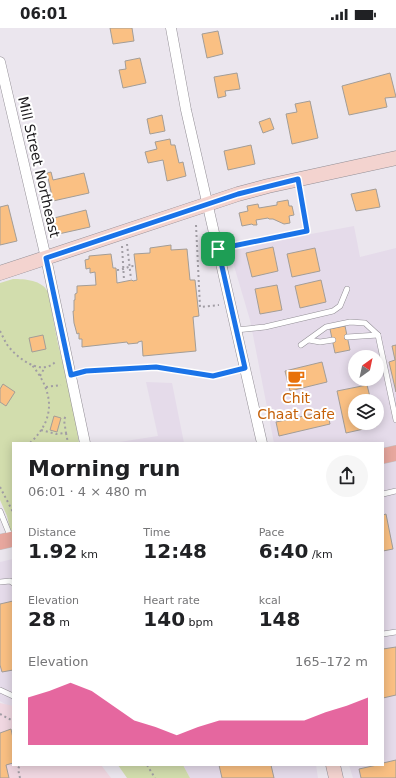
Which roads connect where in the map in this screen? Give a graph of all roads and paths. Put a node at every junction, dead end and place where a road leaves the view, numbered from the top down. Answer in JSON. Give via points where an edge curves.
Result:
{"nodes":[{"id":1,"x":171,"y":28,"type":"edge"},
{"id":2,"x":0,"y":62,"type":"edge"},
{"id":3,"x":396,"y":158,"type":"edge"},
{"id":4,"x":298,"y":179,"type":"junction"},
{"id":5,"x":208,"y":205,"type":"junction"},
{"id":6,"x":196,"y":225,"type":"dead end"},
{"id":7,"x":127,"y":243,"type":"dead end"},
{"id":8,"x":122,"y":245,"type":"dead end"},
{"id":9,"x":218,"y":249,"type":"junction"},
{"id":10,"x":46,"y":258,"type":"junction"},
{"id":11,"x":130,"y":266,"type":"junction"},
{"id":12,"x":134,"y":266,"type":"dead end"},
{"id":13,"x":117,"y":270,"type":"dead end"},
{"id":14,"x":124,"y":270,"type":"junction"},
{"id":15,"x":0,"y":273,"type":"edge"},
{"id":16,"x":131,"y":279,"type":"dead end"},
{"id":17,"x":124,"y":280,"type":"dead end"},
{"id":18,"x":347,"y":289,"type":"dead end"},
{"id":19,"x":230,"y":305,"type":"junction"},
{"id":20,"x":236,"y":330,"type":"junction"},
{"id":21,"x":0,"y":331,"type":"edge"},
{"id":22,"x":378,"y":335,"type":"junction"},
{"id":23,"x":347,"y":338,"type":"dead end"},
{"id":24,"x":309,"y":340,"type":"junction"},
{"id":25,"x":333,"y":340,"type":"dead end"},
{"id":26,"x":301,"y":345,"type":"dead end"},
{"id":27,"x":60,"y":357,"type":"dead end"},
{"id":28,"x":31,"y":364,"type":"junction"},
{"id":29,"x":45,"y":367,"type":"junction"},
{"id":30,"x":245,"y":368,"type":"junction"},
{"id":31,"x":71,"y":375,"type":"junction"},
{"id":32,"x":40,"y":376,"type":"junction"},
{"id":33,"x":61,"y":385,"type":"dead end"},
{"id":34,"x":46,"y":387,"type":"junction"},
{"id":35,"x":66,"y":415,"type":"dead end"},
{"id":36,"x":396,"y":420,"type":"edge"},
{"id":37,"x":41,"y":430,"type":"junction"},
{"id":38,"x":66,"y":433,"type":"junction"},
{"id":39,"x":31,"y":442,"type":"edge"},
{"id":40,"x":68,"y":442,"type":"edge"},
{"id":41,"x":85,"y":442,"type":"edge"},
{"id":42,"x":262,"y":442,"type":"edge"},
{"id":43,"x":396,"y":453,"type":"edge"},
{"id":44,"x":384,"y":456,"type":"edge"},
{"id":45,"x":0,"y":487,"type":"edge"},
{"id":46,"x":396,"y":491,"type":"edge"},
{"id":47,"x":384,"y":494,"type":"edge"},
{"id":48,"x":12,"y":510,"type":"edge"},
{"id":49,"x":0,"y":511,"type":"edge"},
{"id":50,"x":8,"y":540,"type":"edge"},
{"id":51,"x":0,"y":582,"type":"edge"},
{"id":52,"x":12,"y":582,"type":"edge"},
{"id":53,"x":396,"y":632,"type":"edge"},
{"id":54,"x":384,"y":634,"type":"edge"},
{"id":55,"x":0,"y":690,"type":"edge"},
{"id":56,"x":12,"y":696,"type":"edge"},
{"id":57,"x":0,"y":714,"type":"edge"},
{"id":58,"x":12,"y":720,"type":"edge"},
{"id":59,"x":20,"y":766,"type":"edge"},
{"id":60,"x":148,"y":766,"type":"edge"},
{"id":61,"x":333,"y":766,"type":"edge"},
{"id":62,"x":20,"y":778,"type":"edge"},
{"id":63,"x":155,"y":778,"type":"edge"},
{"id":64,"x":336,"y":778,"type":"edge"}],
"edges":[{"from":1,"to":5,"type":"street","via":[[186,110]]},
{"from":2,"to":10,"type":"street","name":"Mill Street Northeast"},
{"from":3,"to":4,"type":"street"},
{"from":4,"to":5,"type":"street","via":[[238,194]]},
{"from":4,"to":9,"type":"lane","via":[[307,231]]},
{"from":5,"to":9,"type":"street"},
{"from":5,"to":10,"type":"street"},
{"from":6,"to":19,"type":"path","via":[[200,306]]},
{"from":7,"to":11,"type":"path"},
{"from":8,"to":14,"type":"path"},
{"from":9,"to":19,"type":"street"},
{"from":10,"to":15,"type":"street"},
{"from":10,"to":31,"type":"street","name":"Mill Street Northeast"},
{"from":11,"to":12,"type":"path"},
{"from":11,"to":14,"type":"path"},
{"from":11,"to":16,"type":"path"},
{"from":13,"to":14,"type":"path"},
{"from":14,"to":17,"type":"path"},
{"from":18,"to":20,"type":"lane","via":[[340,306],[333,311],[265,327]]},
{"from":19,"to":20,"type":"street"},
{"from":20,"to":30,"type":"street"},
{"from":21,"to":28,"type":"path","via":[[6,344],[20,358]]},
{"from":22,"to":23,"type":"lane"},
{"from":22,"to":24,"type":"lane","via":[[365,323],[350,322],[326,327]]},
{"from":22,"to":36,"type":"lane"},
{"from":24,"to":25,"type":"lane"},
{"from":24,"to":26,"type":"lane"},
{"from":27,"to":29,"type":"path","via":[[52,366]]},
{"from":28,"to":29,"type":"path"},
{"from":28,"to":32,"type":"path"},
{"from":29,"to":32,"type":"path"},
{"from":30,"to":31,"type":"lane","via":[[213,376],[156,367],[86,371]]},
{"from":30,"to":42,"type":"street"},
{"from":31,"to":41,"type":"street","name":"Mill Street Northeast"},
{"from":32,"to":34,"type":"path"},
{"from":33,"to":34,"type":"path"},
{"from":34,"to":37,"type":"path","via":[[50,404],[48,417]]},
{"from":35,"to":38,"type":"path"},
{"from":37,"to":38,"type":"path","via":[[56,434]]},
{"from":37,"to":39,"type":"path"},
{"from":38,"to":40,"type":"path"},
{"from":43,"to":44,"type":"main road"},
{"from":45,"to":48,"type":"path"},
{"from":46,"to":47,"type":"lane"},
{"from":49,"to":50,"type":"lane"},
{"from":51,"to":52,"type":"lane"},
{"from":53,"to":54,"type":"lane"},
{"from":55,"to":56,"type":"lane"},
{"from":57,"to":58,"type":"path"},
{"from":59,"to":62,"type":"path"},
{"from":60,"to":63,"type":"path"},
{"from":61,"to":64,"type":"street"}]}
